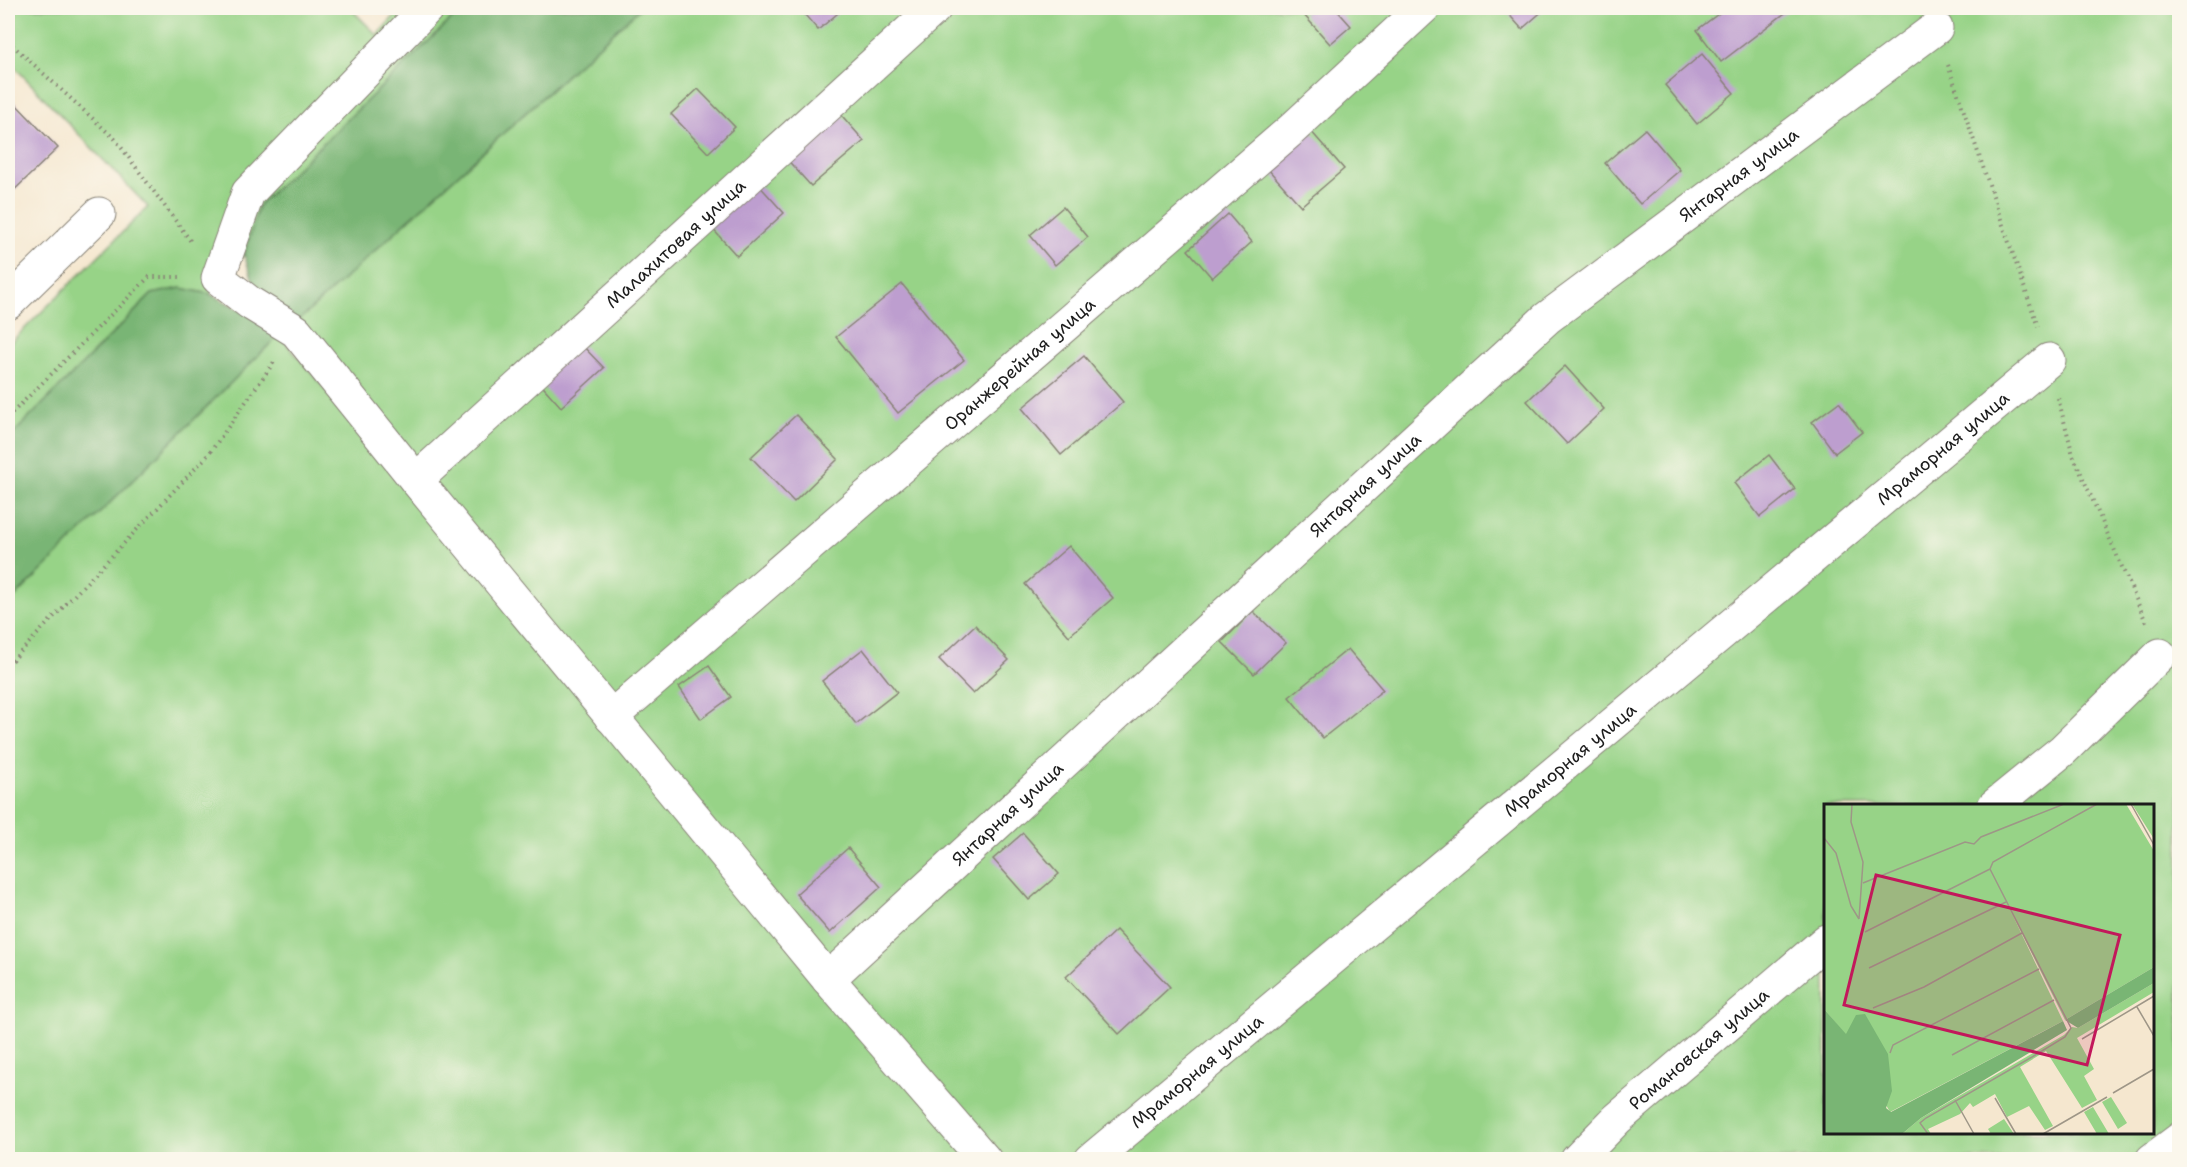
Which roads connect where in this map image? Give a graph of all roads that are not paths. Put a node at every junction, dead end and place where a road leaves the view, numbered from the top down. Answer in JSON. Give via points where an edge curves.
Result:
{"nodes":[{"id":1,"x":427,"y":8,"type":"edge"},
{"id":2,"x":935,"y":8,"type":"edge"},
{"id":3,"x":1423,"y":8,"type":"edge"},
{"id":4,"x":1936,"y":28,"type":"dead end"},
{"id":5,"x":99,"y":214,"type":"dead end"},
{"id":6,"x":8,"y":303,"type":"edge"},
{"id":7,"x":2049,"y":360,"type":"dead end"},
{"id":8,"x":416,"y":480,"type":"junction"},
{"id":9,"x":2160,"y":654,"type":"dead end"},
{"id":10,"x":611,"y":717,"type":"junction"},
{"id":11,"x":1996,"y":804,"type":"edge"},
{"id":12,"x":1824,"y":944,"type":"edge"},
{"id":13,"x":828,"y":979,"type":"junction"},
{"id":14,"x":2180,"y":1139,"type":"edge"},
{"id":15,"x":985,"y":1160,"type":"edge"},
{"id":16,"x":1091,"y":1160,"type":"edge"},
{"id":17,"x":1577,"y":1160,"type":"edge"},
{"id":18,"x":2152,"y":1160,"type":"edge"}],
"edges":[{"from":1,"to":8,"type":"street","via":[[248,193],[218,278],[296,331]]},
{"from":2,"to":8,"type":"street","name":"Малахитовая улица"},
{"from":3,"to":10,"type":"street","name":"Оранжерейная улица","via":[[1290,131]]},
{"from":4,"to":13,"type":"street","name":"Янтарная улица","via":[[1547,318]]},
{"from":5,"to":6,"type":"street"},
{"from":7,"to":16,"type":"street","name":"Мраморная улица"},
{"from":8,"to":10,"type":"street"},
{"from":9,"to":11,"type":"street","via":[[2063,750]]},
{"from":10,"to":13,"type":"street"},
{"from":12,"to":17,"type":"street","name":"Романовская улица","via":[[1617,1119]]},
{"from":13,"to":15,"type":"street"},
{"from":14,"to":18,"type":"street"}]}
